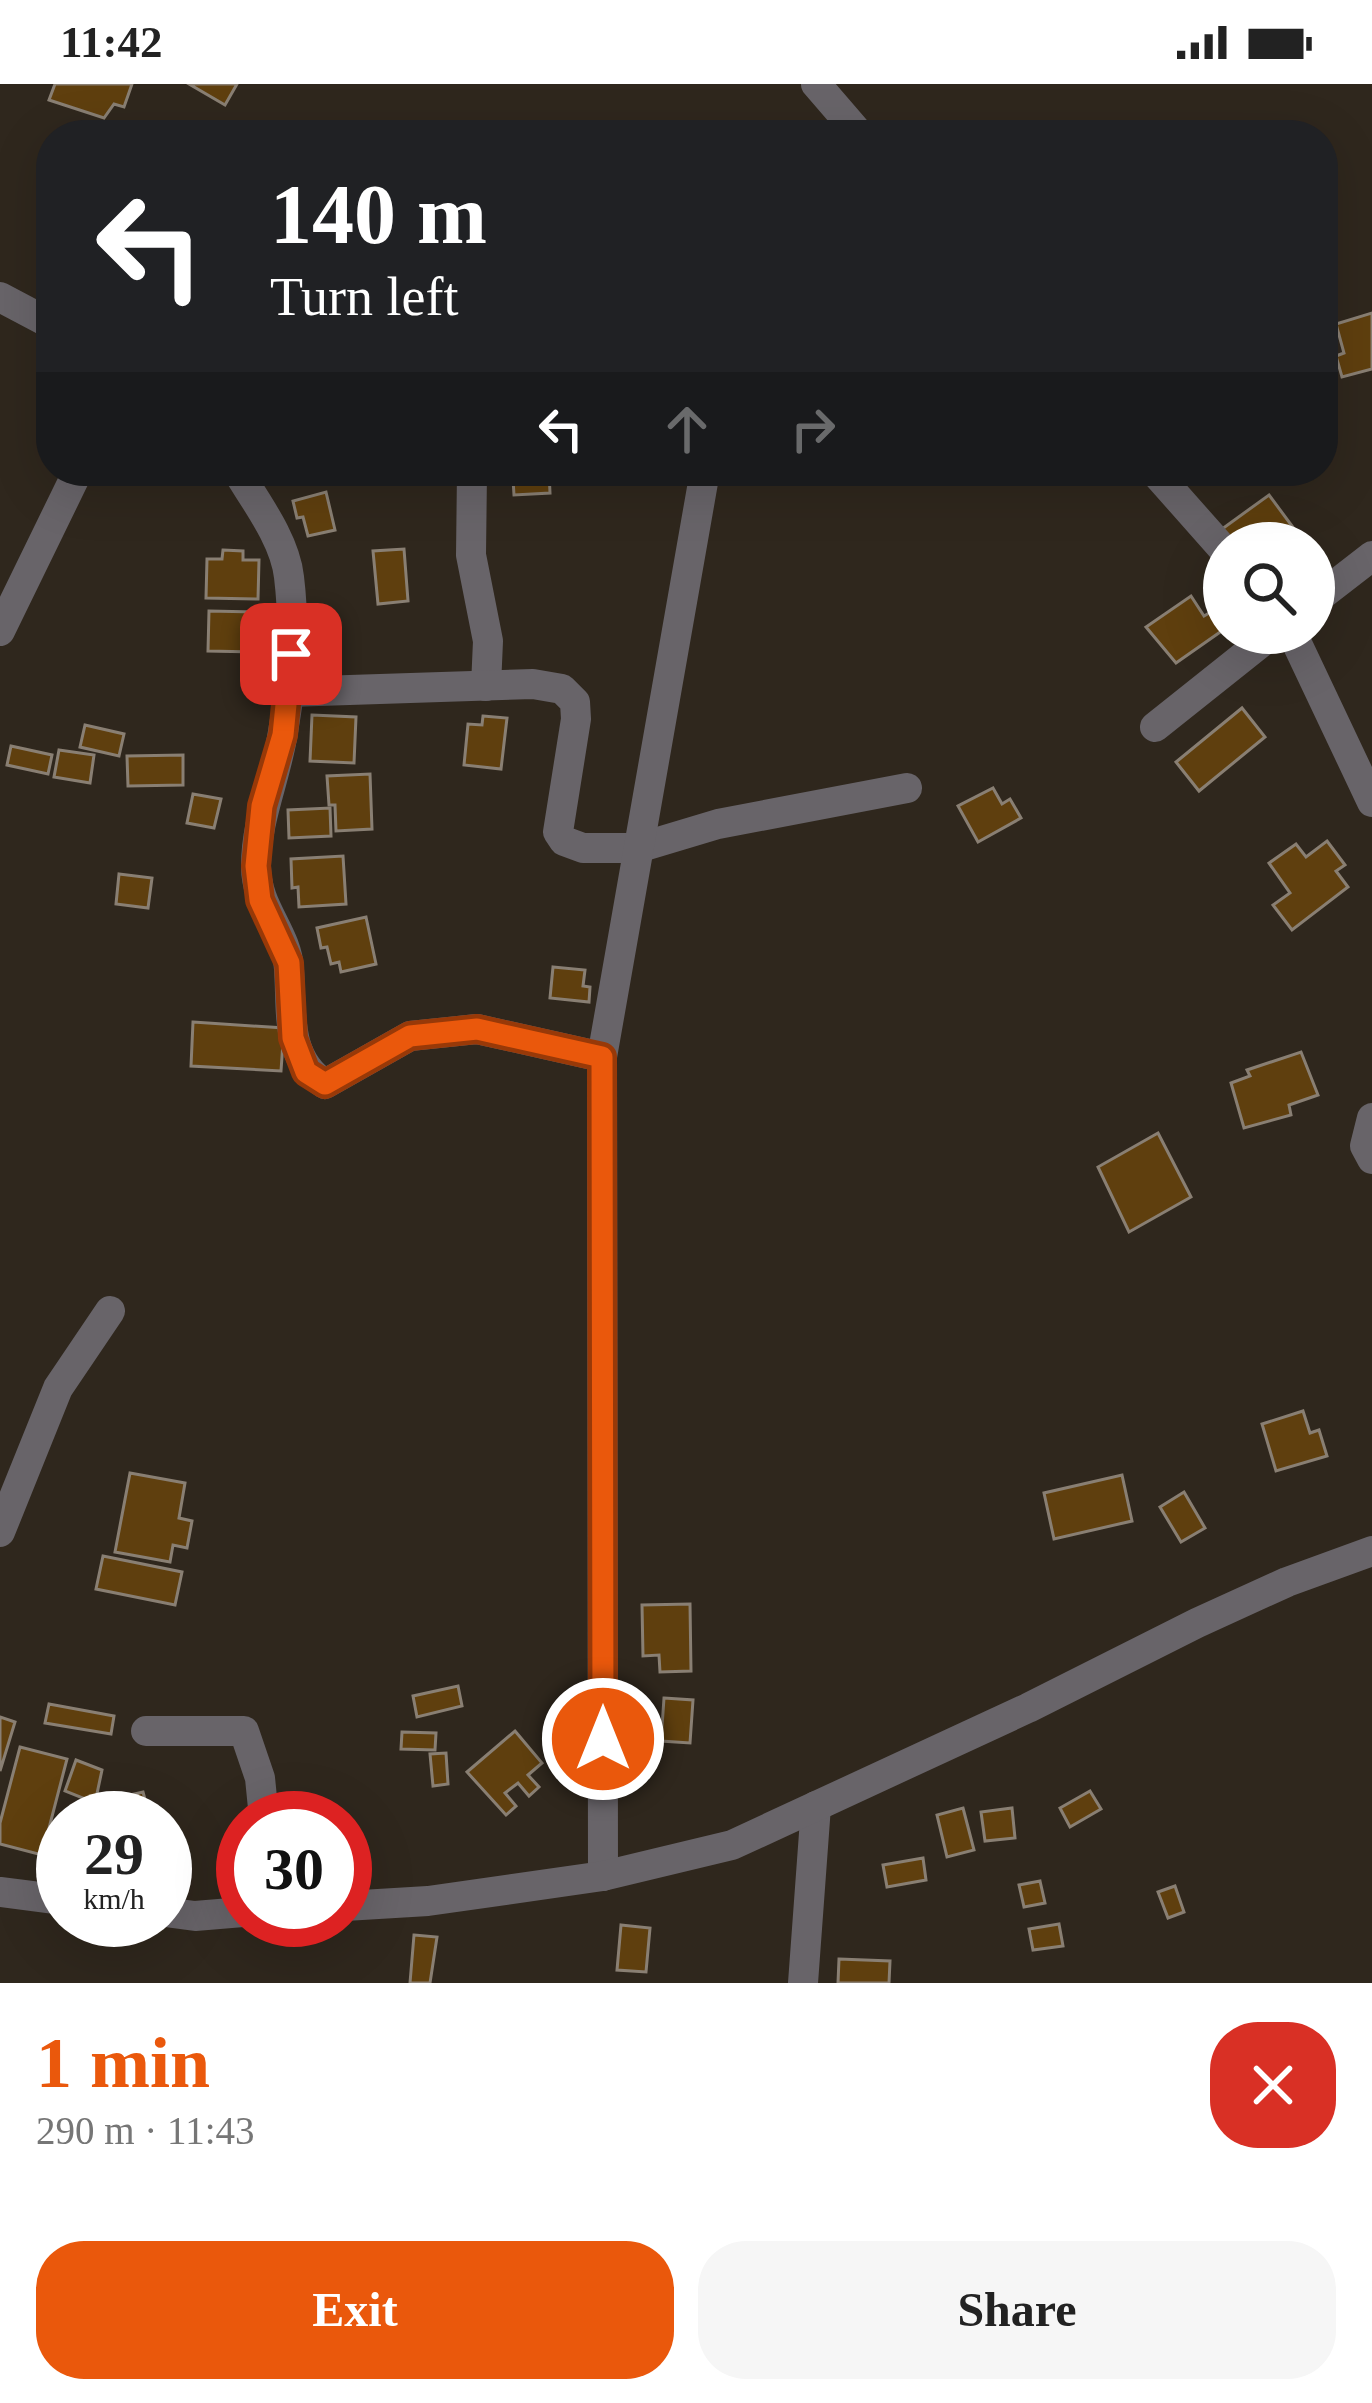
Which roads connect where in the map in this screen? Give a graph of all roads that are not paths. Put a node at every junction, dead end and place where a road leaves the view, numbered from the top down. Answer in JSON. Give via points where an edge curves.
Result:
{"nodes":[{"id":1,"x":816,"y":84,"type":"edge"},
{"id":2,"x":847,"y":120,"type":"edge"},
{"id":3,"x":0,"y":297,"type":"edge"},
{"id":4,"x":36,"y":316,"type":"edge"},
{"id":5,"x":71,"y":486,"type":"edge"},
{"id":6,"x":246,"y":486,"type":"edge"},
{"id":7,"x":472,"y":486,"type":"edge"},
{"id":8,"x":702,"y":486,"type":"edge"},
{"id":9,"x":1167,"y":486,"type":"edge"},
{"id":10,"x":1203,"y":526,"type":"edge"},
{"id":11,"x":1372,"y":556,"type":"edge"},
{"id":12,"x":1335,"y":585,"type":"edge"},
{"id":13,"x":0,"y":631,"type":"edge"},
{"id":14,"x":1247,"y":654,"type":"edge"},
{"id":15,"x":1302,"y":654,"type":"edge"},
{"id":16,"x":486,"y":686,"type":"junction"},
{"id":17,"x":288,"y":692,"type":"junction"},
{"id":18,"x":1155,"y":727,"type":"dead end"},
{"id":19,"x":907,"y":788,"type":"dead end"},
{"id":20,"x":1372,"y":802,"type":"edge"},
{"id":21,"x":638,"y":848,"type":"junction"},
{"id":22,"x":602,"y":1057,"type":"junction"},
{"id":23,"x":1372,"y":1118,"type":"edge"},
{"id":24,"x":1372,"y":1159,"type":"edge"},
{"id":25,"x":110,"y":1311,"type":"dead end"},
{"id":26,"x":0,"y":1532,"type":"edge"},
{"id":27,"x":1372,"y":1551,"type":"edge"},
{"id":28,"x":146,"y":1731,"type":"dead end"},
{"id":29,"x":261,"y":1791,"type":"edge"},
{"id":30,"x":816,"y":1806,"type":"junction"},
{"id":31,"x":603,"y":1876,"type":"junction"},
{"id":32,"x":0,"y":1892,"type":"edge"},
{"id":33,"x":36,"y":1897,"type":"edge"},
{"id":34,"x":372,"y":1904,"type":"edge"},
{"id":35,"x":802,"y":1983,"type":"edge"}],
"edges":[{"from":1,"to":2,"type":"street"},
{"from":3,"to":4,"type":"street"},
{"from":5,"to":13,"type":"street"},
{"from":6,"to":17,"type":"street","via":[[289,572]]},
{"from":7,"to":16,"type":"street"},
{"from":8,"to":21,"type":"street"},
{"from":9,"to":10,"type":"street"},
{"from":11,"to":12,"type":"street"},
{"from":14,"to":18,"type":"street"},
{"from":15,"to":20,"type":"street"},
{"from":16,"to":17,"type":"street"},
{"from":16,"to":21,"type":"street","via":[[562,689],[575,702],[558,832],[584,848]]},
{"from":17,"to":22,"type":"street","via":[[256,866],[260,900],[289,963],[293,1038],[306,1072],[325,1084],[410,1036],[477,1029]]},
{"from":19,"to":21,"type":"street","via":[[718,824]]},
{"from":21,"to":22,"type":"street"},
{"from":22,"to":31,"type":"street"},
{"from":23,"to":24,"type":"street","via":[[1365,1146]]},
{"from":25,"to":26,"type":"street","via":[[58,1388]]},
{"from":27,"to":30,"type":"street","via":[[1251,1598]]},
{"from":28,"to":29,"type":"street","via":[[244,1731]]},
{"from":30,"to":31,"type":"street","via":[[732,1845]]},
{"from":30,"to":35,"type":"street"},
{"from":31,"to":34,"type":"street"},
{"from":32,"to":33,"type":"street"}]}
